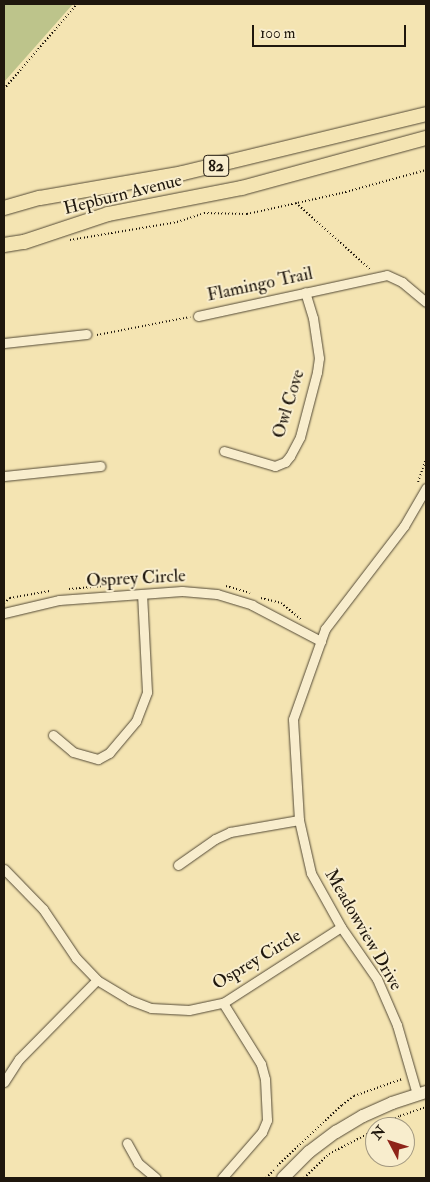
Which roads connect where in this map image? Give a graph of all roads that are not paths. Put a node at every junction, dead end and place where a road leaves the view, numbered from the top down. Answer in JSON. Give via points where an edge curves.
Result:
{"nodes":[{"id":1,"x":426,"y":114,"type":"edge"},
{"id":2,"x":426,"y":138,"type":"edge"},
{"id":3,"x":4,"y":208,"type":"edge"},
{"id":4,"x":4,"y":245,"type":"edge"},
{"id":5,"x":305,"y":292,"type":"junction"},
{"id":6,"x":426,"y":302,"type":"edge"},
{"id":7,"x":198,"y":316,"type":"road end"},
{"id":8,"x":87,"y":334,"type":"road end"},
{"id":9,"x":4,"y":343,"type":"edge"},
{"id":10,"x":224,"y":451,"type":"dead end"},
{"id":11,"x":100,"y":466,"type":"dead end"},
{"id":12,"x":4,"y":476,"type":"edge"},
{"id":13,"x":426,"y":488,"type":"edge"},
{"id":14,"x":142,"y":594,"type":"junction"},
{"id":15,"x":4,"y":613,"type":"edge"},
{"id":16,"x":321,"y":641,"type":"junction"},
{"id":17,"x":53,"y":735,"type":"dead end"},
{"id":18,"x":300,"y":820,"type":"junction"},
{"id":19,"x":178,"y":865,"type":"dead end"},
{"id":20,"x":4,"y":869,"type":"edge"},
{"id":21,"x":341,"y":927,"type":"junction"},
{"id":22,"x":97,"y":980,"type":"junction"},
{"id":23,"x":223,"y":1003,"type":"junction"},
{"id":24,"x":8,"y":1068,"type":"edge"},
{"id":25,"x":4,"y":1082,"type":"edge"},
{"id":26,"x":422,"y":1093,"type":"edge"},
{"id":27,"x":127,"y":1143,"type":"dead end"},
{"id":28,"x":156,"y":1178,"type":"edge"},
{"id":29,"x":222,"y":1178,"type":"edge"},
{"id":30,"x":283,"y":1178,"type":"edge"}],
"edges":[{"from":1,"to":3,"type":"main road","name":"Hepburn Avenue","number":"82","via":[[183,173],[40,198]]},
{"from":2,"to":4,"type":"main road","name":"Hepburn Avenue","number":"82","via":[[242,188],[108,214],[24,242]]},
{"from":5,"to":6,"type":"street","name":"Flamingo Trail","via":[[387,275],[402,282]]},
{"from":5,"to":7,"type":"street","name":"Flamingo Trail"},
{"from":5,"to":10,"type":"street","name":"Owl Cove","via":[[314,318],[318,358],[300,437],[285,462],[275,466]]},
{"from":8,"to":9,"type":"street"},
{"from":11,"to":12,"type":"street"},
{"from":13,"to":16,"type":"street","name":"Meadowview Drive","via":[[404,526],[325,629]]},
{"from":14,"to":15,"type":"street","name":"Osprey Circle","via":[[59,600]]},
{"from":14,"to":16,"type":"street","name":"Osprey Circle","via":[[182,590],[217,594],[252,605]]},
{"from":14,"to":17,"type":"street","via":[[147,692],[136,721],[109,753],[98,759],[73,752]]},
{"from":16,"to":18,"type":"street","name":"Meadowview Drive","via":[[293,719]]},
{"from":18,"to":19,"type":"street","via":[[230,832]]},
{"from":18,"to":21,"type":"street","name":"Meadowview Drive","via":[[311,873]]},
{"from":20,"to":22,"type":"street","name":"Osprey Circle","via":[[44,909],[76,958]]},
{"from":21,"to":23,"type":"street","name":"Osprey Circle"},
{"from":21,"to":26,"type":"street","name":"Meadowview Drive","via":[[377,979]]},
{"from":22,"to":23,"type":"street","name":"Osprey Circle","via":[[130,1000],[151,1008],[188,1010]]},
{"from":22,"to":24,"type":"street"},
{"from":23,"to":29,"type":"street","via":[[262,1064],[267,1120],[262,1132]]},
{"from":24,"to":25,"type":"street"},
{"from":26,"to":30,"type":"main road","via":[[363,1116],[336,1132],[309,1152]]},
{"from":27,"to":28,"type":"street","via":[[138,1163]]}]}
